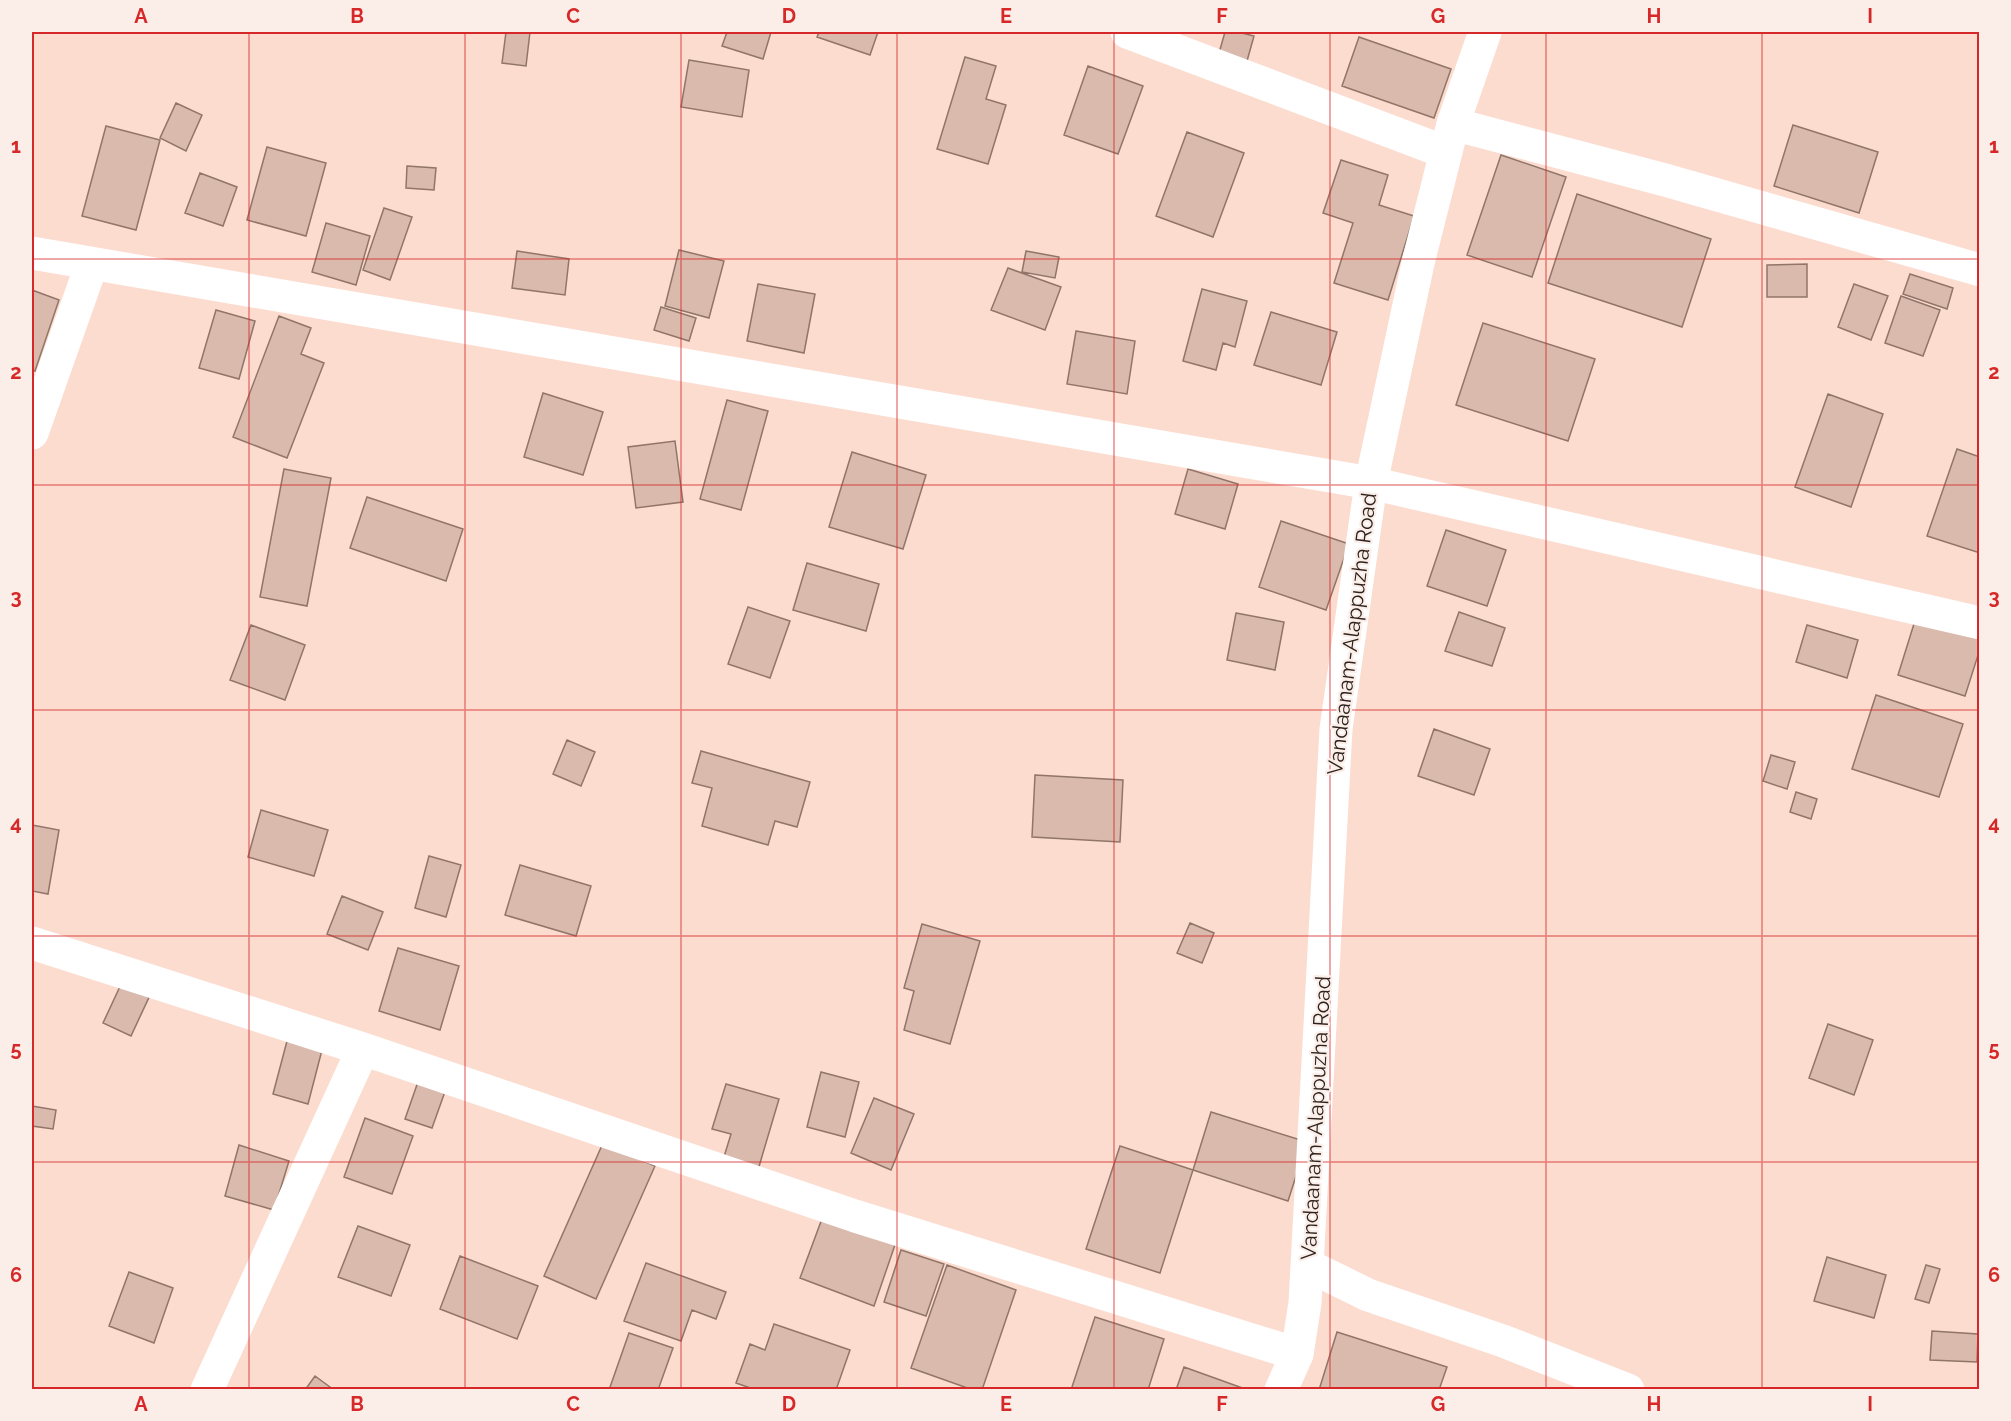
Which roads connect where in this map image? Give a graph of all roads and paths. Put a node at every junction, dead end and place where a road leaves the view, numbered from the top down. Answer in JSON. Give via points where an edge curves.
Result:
{"nodes":[{"id":1,"x":1127,"y":32,"type":"edge"},
{"id":2,"x":1485,"y":32,"type":"edge"},
{"id":3,"x":1449,"y":138,"type":"junction"},
{"id":4,"x":32,"y":253,"type":"edge"},
{"id":5,"x":91,"y":266,"type":"junction"},
{"id":6,"x":1980,"y":270,"type":"edge"},
{"id":7,"x":32,"y":433,"type":"edge"},
{"id":8,"x":1371,"y":483,"type":"junction"},
{"id":9,"x":1980,"y":623,"type":"edge"},
{"id":10,"x":32,"y":943,"type":"edge"},
{"id":11,"x":363,"y":1049,"type":"junction"},
{"id":12,"x":1309,"y":1266,"type":"junction"},
{"id":13,"x":1297,"y":1354,"type":"junction"},
{"id":14,"x":207,"y":1389,"type":"edge"},
{"id":15,"x":1281,"y":1389,"type":"edge"},
{"id":16,"x":1628,"y":1389,"type":"edge"}],
"edges":[{"from":1,"to":3,"type":"street"},
{"from":2,"to":3,"type":"street","name":"Vandaanam-Alappuzha Road"},
{"from":3,"to":6,"type":"street","via":[[1665,180]]},
{"from":3,"to":8,"type":"street","name":"Vandaanam-Alappuzha Road"},
{"from":4,"to":5,"type":"street"},
{"from":5,"to":7,"type":"street"},
{"from":5,"to":8,"type":"street"},
{"from":8,"to":9,"type":"street"},
{"from":8,"to":12,"type":"street","name":"Vandaanam-Alappuzha Road","via":[[1336,729]]},
{"from":10,"to":11,"type":"street"},
{"from":11,"to":13,"type":"street","via":[[855,1216]]},
{"from":11,"to":14,"type":"street"},
{"from":12,"to":13,"type":"street","name":"Vandaanam-Alappuzha Road"},
{"from":12,"to":16,"type":"street","via":[[1368,1295]]},
{"from":13,"to":15,"type":"street","name":"Vandaanam-Alappuzha Road"}]}
